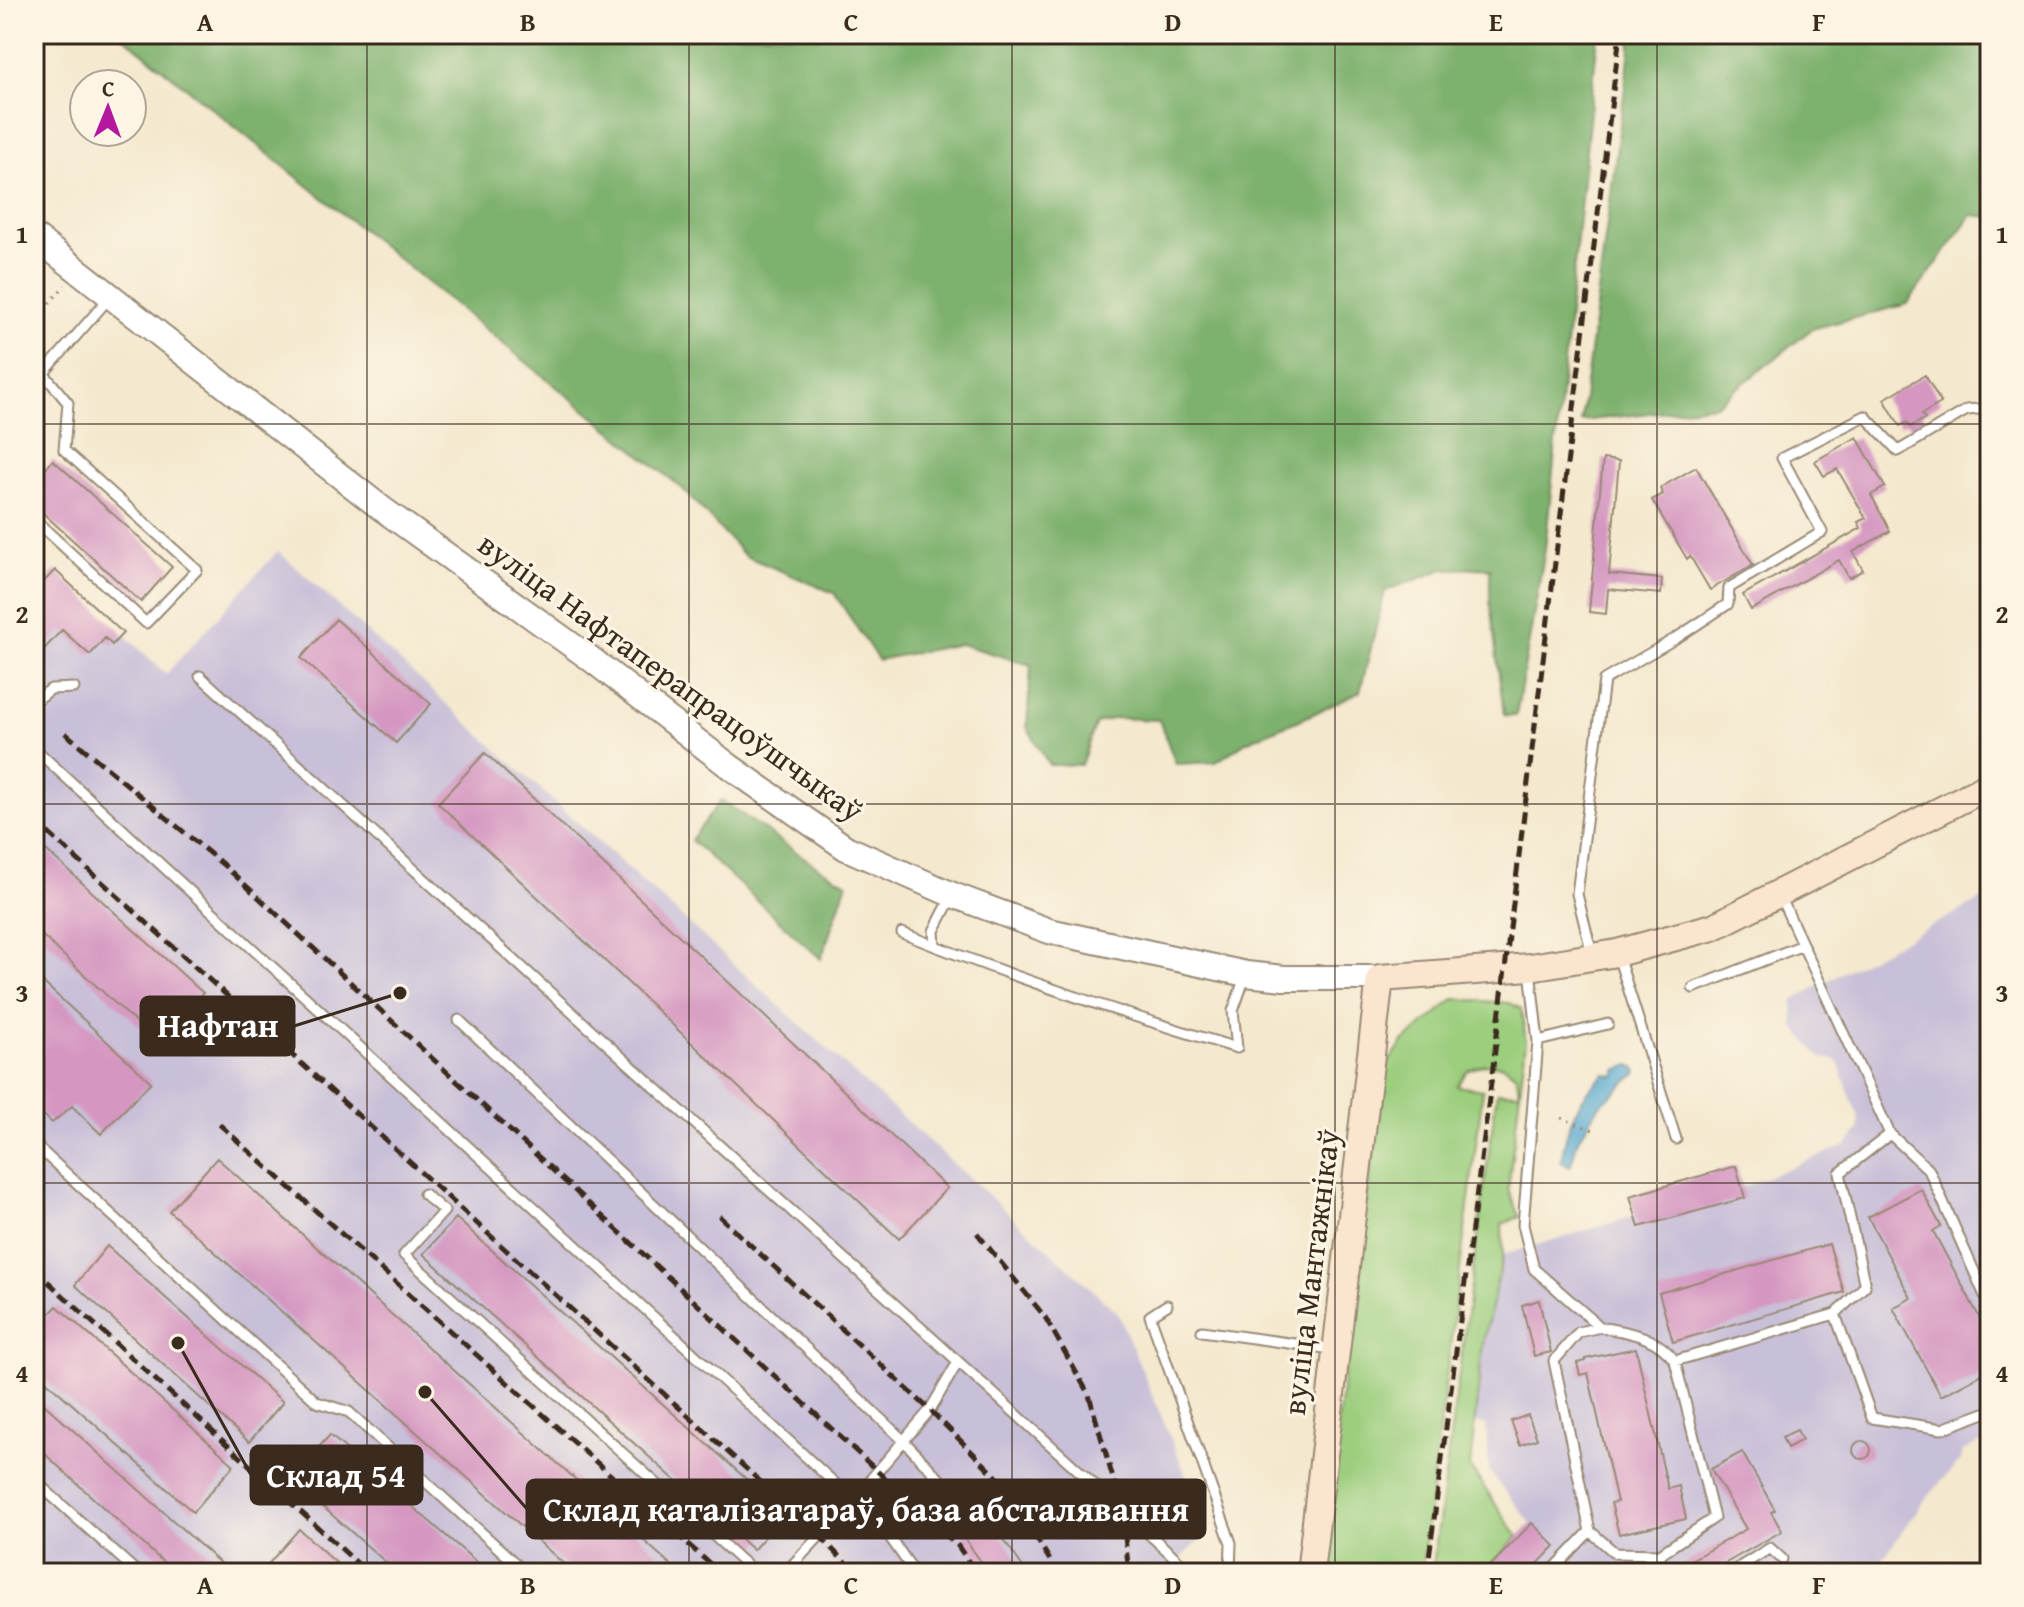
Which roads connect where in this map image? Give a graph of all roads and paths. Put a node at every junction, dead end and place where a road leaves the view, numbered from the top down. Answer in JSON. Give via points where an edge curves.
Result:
{"nodes":[{"id":1,"x":34,"y":236,"type":"edge"},
{"id":2,"x":77,"y":270,"type":"junction"},
{"id":3,"x":110,"y":297,"type":"junction"},
{"id":4,"x":34,"y":322,"type":"edge"},
{"id":5,"x":44,"y":374,"type":"junction"},
{"id":6,"x":34,"y":384,"type":"edge"},
{"id":7,"x":1990,"y":408,"type":"edge"},
{"id":8,"x":34,"y":519,"type":"edge"},
{"id":9,"x":200,"y":676,"type":"dead end"},
{"id":10,"x":74,"y":688,"type":"dead end"},
{"id":11,"x":34,"y":702,"type":"edge"},
{"id":12,"x":34,"y":748,"type":"edge"},
{"id":13,"x":1990,"y":785,"type":"edge"},
{"id":14,"x":1779,"y":893,"type":"junction"},
{"id":15,"x":953,"y":895,"type":"junction"},
{"id":16,"x":902,"y":933,"type":"dead end"},
{"id":17,"x":1803,"y":945,"type":"junction"},
{"id":18,"x":935,"y":946,"type":"junction"},
{"id":19,"x":1605,"y":955,"type":"junction"},
{"id":20,"x":1530,"y":967,"type":"junction"},
{"id":21,"x":1246,"y":974,"type":"junction"},
{"id":22,"x":1380,"y":978,"type":"junction"},
{"id":23,"x":1693,"y":988,"type":"dead end"},
{"id":24,"x":459,"y":1020,"type":"dead end"},
{"id":25,"x":1608,"y":1024,"type":"dead end"},
{"id":26,"x":1538,"y":1041,"type":"junction"},
{"id":27,"x":1561,"y":1118,"type":"dead end"},
{"id":28,"x":1593,"y":1130,"type":"dead end"},
{"id":29,"x":1890,"y":1134,"type":"junction"},
{"id":30,"x":1676,"y":1139,"type":"dead end"},
{"id":31,"x":34,"y":1144,"type":"edge"},
{"id":32,"x":424,"y":1194,"type":"dead end"},
{"id":33,"x":1167,"y":1305,"type":"dead end"},
{"id":34,"x":1990,"y":1307,"type":"edge"},
{"id":35,"x":1835,"y":1314,"type":"junction"},
{"id":36,"x":1600,"y":1327,"type":"junction"},
{"id":37,"x":1202,"y":1331,"type":"dead end"},
{"id":38,"x":1335,"y":1349,"type":"junction"},
{"id":39,"x":1675,"y":1361,"type":"junction"},
{"id":40,"x":958,"y":1362,"type":"junction"},
{"id":41,"x":1990,"y":1411,"type":"edge"},
{"id":42,"x":904,"y":1441,"type":"junction"},
{"id":43,"x":34,"y":1480,"type":"edge"},
{"id":44,"x":944,"y":1484,"type":"dead end"},
{"id":45,"x":853,"y":1500,"type":"junction"},
{"id":46,"x":1590,"y":1531,"type":"junction"},
{"id":47,"x":1782,"y":1559,"type":"dead end"},
{"id":48,"x":138,"y":1573,"type":"edge"},
{"id":49,"x":526,"y":1573,"type":"edge"},
{"id":50,"x":755,"y":1573,"type":"edge"},
{"id":51,"x":785,"y":1573,"type":"edge"},
{"id":52,"x":915,"y":1573,"type":"edge"},
{"id":53,"x":1192,"y":1573,"type":"edge"},
{"id":54,"x":1230,"y":1573,"type":"edge"},
{"id":55,"x":1310,"y":1573,"type":"edge"},
{"id":56,"x":1550,"y":1573,"type":"edge"},
{"id":57,"x":1730,"y":1573,"type":"edge"}],
"edges":[{"from":1,"to":2,"type":"street","name":"вуліца Нафтаперапрацоўшчыкаў"},
{"from":2,"to":3,"type":"street","name":"вуліца Нафтаперапрацоўшчыкаў"},
{"from":2,"to":4,"type":"path"},
{"from":3,"to":5,"type":"lane"},
{"from":3,"to":15,"type":"street","name":"вуліца Нафтаперапрацоўшчыкаў","via":[[381,508],[729,766],[846,848]]},
{"from":5,"to":6,"type":"lane"},
{"from":5,"to":8,"type":"lane","via":[[68,403],[64,450],[197,570],[146,623]]},
{"from":7,"to":19,"type":"lane","via":[[1967,410],[1898,451],[1865,416],[1782,458],[1822,532],[1729,588],[1728,604],[1604,680],[1577,894]]},
{"from":9,"to":40,"type":"lane"},
{"from":10,"to":11,"type":"lane","via":[[51,689]]},
{"from":12,"to":45,"type":"lane"},
{"from":13,"to":14,"type":"main road","name":"вуліца Нафтаперапрацоўшчыкаў"},
{"from":14,"to":17,"type":"lane"},
{"from":14,"to":19,"type":"main road","name":"вуліца Нафтаперапрацоўшчыкаў","via":[[1713,927]]},
{"from":15,"to":18,"type":"lane","via":[[934,931]]},
{"from":15,"to":21,"type":"street","name":"вуліца Нафтаперапрацоўшчыкаў","via":[[1049,931]]},
{"from":16,"to":18,"type":"lane"},
{"from":17,"to":23,"type":"lane"},
{"from":17,"to":29,"type":"lane"},
{"from":18,"to":21,"type":"lane","via":[[1237,1048],[1233,1011]]},
{"from":19,"to":20,"type":"main road","name":"вуліца Нафтаперапрацоўшчыкаў"},
{"from":19,"to":30,"type":"lane"},
{"from":20,"to":22,"type":"main road","name":"вуліца Нафтаперапрацоўшчыкаў"},
{"from":20,"to":26,"type":"lane"},
{"from":21,"to":22,"type":"street","name":"вуліца Нафтаперапрацоўшчыкаў"},
{"from":22,"to":38,"type":"main road","name":"вуліца Мантажнікаў"},
{"from":24,"to":42,"type":"lane"},
{"from":25,"to":26,"type":"lane"},
{"from":26,"to":36,"type":"lane","via":[[1523,1225],[1534,1269]]},
{"from":27,"to":28,"type":"path"},
{"from":29,"to":34,"type":"lane","via":[[1929,1170]]},
{"from":29,"to":35,"type":"lane","via":[[1840,1173],[1865,1286]]},
{"from":31,"to":49,"type":"lane","via":[[317,1402],[349,1412]]},
{"from":32,"to":50,"type":"lane","via":[[444,1211],[404,1255]]},
{"from":33,"to":54,"type":"lane","via":[[1150,1316],[1231,1543]]},
{"from":35,"to":39,"type":"lane"},
{"from":35,"to":41,"type":"lane","via":[[1872,1418],[1942,1429]]},
{"from":36,"to":39,"type":"lane","via":[[1637,1334],[1665,1347]]},
{"from":36,"to":46,"type":"lane","via":[[1579,1332],[1554,1361]]},
{"from":37,"to":38,"type":"lane"},
{"from":38,"to":55,"type":"main road","name":"вуліца Мантажнікаў"},
{"from":39,"to":46,"type":"lane","via":[[1714,1518],[1660,1554],[1615,1553]]},
{"from":40,"to":42,"type":"lane"},
{"from":40,"to":53,"type":"lane"},
{"from":42,"to":44,"type":"lane"},
{"from":42,"to":45,"type":"lane"},
{"from":43,"to":48,"type":"lane"},
{"from":45,"to":51,"type":"lane"},
{"from":45,"to":52,"type":"lane","via":[[889,1536]]},
{"from":46,"to":56,"type":"lane"},
{"from":47,"to":57,"type":"lane","via":[[1770,1548]]}]}
